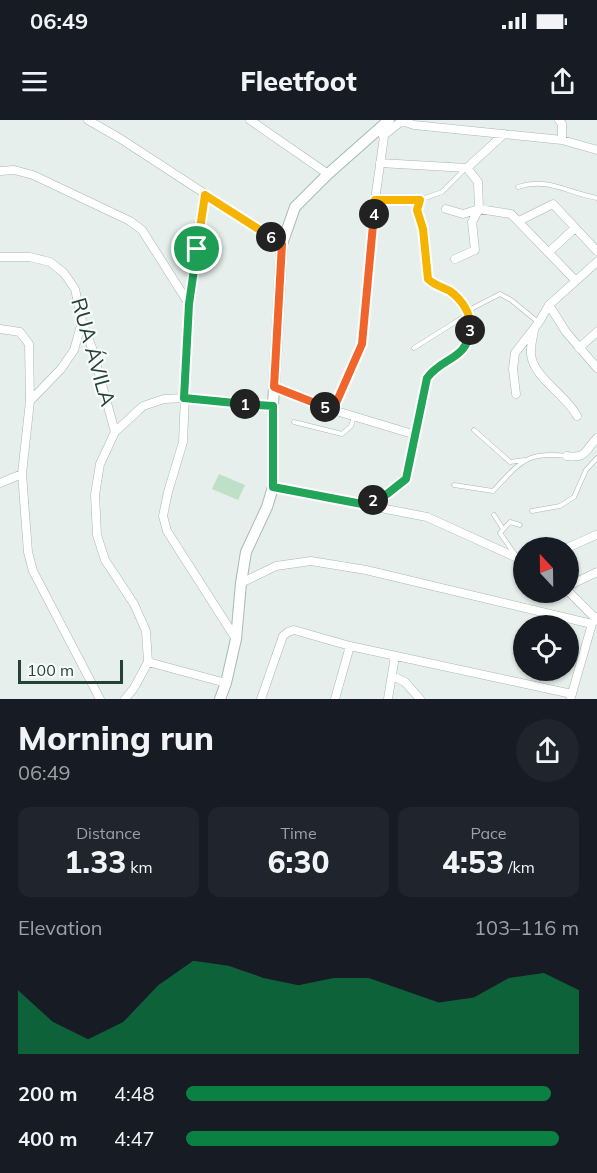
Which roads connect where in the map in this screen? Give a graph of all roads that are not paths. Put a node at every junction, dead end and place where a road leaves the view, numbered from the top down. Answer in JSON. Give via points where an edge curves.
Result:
{"nodes":[{"id":1,"x":88,"y":120,"type":"edge"},
{"id":2,"x":560,"y":120,"type":"edge"},
{"id":3,"x":253,"y":121,"type":"edge"},
{"id":4,"x":387,"y":121,"type":"edge"},
{"id":5,"x":403,"y":121,"type":"edge"},
{"id":6,"x":504,"y":134,"type":"junction"},
{"id":7,"x":383,"y":136,"type":"junction"},
{"id":8,"x":562,"y":140,"type":"junction"},
{"id":9,"x":597,"y":150,"type":"edge"},
{"id":10,"x":380,"y":163,"type":"junction"},
{"id":11,"x":467,"y":168,"type":"junction"},
{"id":12,"x":0,"y":171,"type":"edge"},
{"id":13,"x":328,"y":174,"type":"junction"},
{"id":14,"x":518,"y":187,"type":"dead end"},
{"id":15,"x":205,"y":195,"type":"junction"},
{"id":16,"x":597,"y":198,"type":"edge"},
{"id":17,"x":375,"y":200,"type":"junction"},
{"id":18,"x":420,"y":200,"type":"junction"},
{"id":19,"x":446,"y":209,"type":"dead end"},
{"id":20,"x":479,"y":209,"type":"junction"},
{"id":21,"x":519,"y":221,"type":"junction"},
{"id":22,"x":575,"y":228,"type":"junction"},
{"id":23,"x":282,"y":244,"type":"junction"},
{"id":24,"x":597,"y":251,"type":"edge"},
{"id":25,"x":549,"y":252,"type":"junction"},
{"id":26,"x":0,"y":257,"type":"edge"},
{"id":27,"x":455,"y":259,"type":"dead end"},
{"id":28,"x":597,"y":262,"type":"edge"},
{"id":29,"x":576,"y":281,"type":"junction"},
{"id":30,"x":189,"y":304,"type":"junction"},
{"id":31,"x":549,"y":305,"type":"junction"},
{"id":32,"x":468,"y":312,"type":"junction"},
{"id":33,"x":82,"y":321,"type":"junction"},
{"id":34,"x":536,"y":326,"type":"junction"},
{"id":35,"x":0,"y":329,"type":"edge"},
{"id":36,"x":597,"y":332,"type":"edge"},
{"id":37,"x":414,"y":348,"type":"dead end"},
{"id":38,"x":579,"y":348,"type":"junction"},
{"id":39,"x":597,"y":369,"type":"edge"},
{"id":40,"x":274,"y":387,"type":"junction"},
{"id":41,"x":516,"y":394,"type":"dead end"},
{"id":42,"x":184,"y":398,"type":"junction"},
{"id":43,"x":30,"y":401,"type":"junction"},
{"id":44,"x":273,"y":406,"type":"junction"},
{"id":45,"x":333,"y":410,"type":"junction"},
{"id":46,"x":354,"y":416,"type":"junction"},
{"id":47,"x":577,"y":416,"type":"dead end"},
{"id":48,"x":294,"y":422,"type":"dead end"},
{"id":49,"x":474,"y":430,"type":"dead end"},
{"id":50,"x":115,"y":432,"type":"junction"},
{"id":51,"x":416,"y":435,"type":"junction"},
{"id":52,"x":595,"y":443,"type":"edge"},
{"id":53,"x":567,"y":456,"type":"joint"},
{"id":54,"x":597,"y":458,"type":"edge"},
{"id":55,"x":525,"y":460,"type":"junction"},
{"id":56,"x":22,"y":474,"type":"junction"},
{"id":57,"x":0,"y":483,"type":"edge"},
{"id":58,"x":454,"y":485,"type":"dead end"},
{"id":59,"x":273,"y":487,"type":"junction"},
{"id":60,"x":362,"y":504,"type":"junction"},
{"id":61,"x":532,"y":511,"type":"dead end"},
{"id":62,"x":494,"y":515,"type":"dead end"},
{"id":63,"x":520,"y":525,"type":"dead end"},
{"id":64,"x":503,"y":529,"type":"junction"},
{"id":65,"x":596,"y":535,"type":"edge"},
{"id":66,"x":579,"y":543,"type":"edge"},
{"id":67,"x":513,"y":549,"type":"edge"},
{"id":68,"x":513,"y":556,"type":"edge"},
{"id":69,"x":597,"y":572,"type":"edge"},
{"id":70,"x":579,"y":581,"type":"edge"},
{"id":71,"x":241,"y":583,"type":"junction"},
{"id":72,"x":579,"y":603,"type":"edge"},
{"id":73,"x":595,"y":620,"type":"edge"},
{"id":74,"x":236,"y":639,"type":"junction"},
{"id":75,"x":350,"y":646,"type":"junction"},
{"id":76,"x":395,"y":656,"type":"junction"},
{"id":77,"x":148,"y":662,"type":"junction"},
{"id":78,"x":392,"y":676,"type":"junction"},
{"id":79,"x":226,"y":682,"type":"junction"},
{"id":80,"x":571,"y":697,"type":"edge"},
{"id":81,"x":100,"y":699,"type":"edge"},
{"id":82,"x":125,"y":699,"type":"edge"},
{"id":83,"x":220,"y":699,"type":"edge"},
{"id":84,"x":261,"y":699,"type":"edge"},
{"id":85,"x":334,"y":699,"type":"edge"},
{"id":86,"x":388,"y":699,"type":"edge"},
{"id":87,"x":420,"y":699,"type":"edge"}],
"edges":[{"from":1,"to":15,"type":"street"},
{"from":2,"to":8,"type":"street"},
{"from":3,"to":13,"type":"street"},
{"from":4,"to":7,"type":"street"},
{"from":4,"to":13,"type":"street"},
{"from":5,"to":6,"type":"street"},
{"from":5,"to":7,"type":"street"},
{"from":6,"to":8,"type":"street"},
{"from":6,"to":11,"type":"street"},
{"from":7,"to":10,"type":"street"},
{"from":8,"to":9,"type":"street"},
{"from":10,"to":11,"type":"street"},
{"from":10,"to":17,"type":"street"},
{"from":11,"to":18,"type":"lane","via":[[442,192]]},
{"from":11,"to":20,"type":"street","via":[[478,182]]},
{"from":12,"to":30,"type":"street","via":[[33,175],[130,221],[142,230]]},
{"from":13,"to":23,"type":"street","via":[[295,207]]},
{"from":14,"to":16,"type":"lane","via":[[543,182]]},
{"from":15,"to":23,"type":"street"},
{"from":15,"to":30,"type":"street"},
{"from":17,"to":18,"type":"lane"},
{"from":17,"to":45,"type":"street","via":[[362,344]]},
{"from":18,"to":32,"type":"street","via":[[417,210],[428,279],[458,298]]},
{"from":19,"to":20,"type":"street","via":[[463,214]]},
{"from":20,"to":21,"type":"street","via":[[511,214]]},
{"from":20,"to":27,"type":"street","via":[[472,222],[475,250]]},
{"from":21,"to":22,"type":"street","via":[[553,204]]},
{"from":21,"to":25,"type":"street"},
{"from":22,"to":24,"type":"street"},
{"from":22,"to":25,"type":"street"},
{"from":23,"to":40,"type":"street"},
{"from":25,"to":29,"type":"street"},
{"from":26,"to":33,"type":"street","name":"RUA ÁVILA","via":[[50,262],[75,289]]},
{"from":28,"to":29,"type":"street"},
{"from":29,"to":31,"type":"street"},
{"from":30,"to":42,"type":"street"},
{"from":31,"to":34,"type":"street"},
{"from":31,"to":38,"type":"street"},
{"from":32,"to":34,"type":"lane","via":[[500,294]]},
{"from":32,"to":37,"type":"lane"},
{"from":32,"to":51,"type":"street","via":[[471,324],[464,350],[434,368],[427,378]]},
{"from":33,"to":43,"type":"street","via":[[74,350]]},
{"from":33,"to":50,"type":"street","name":"RUA ÁVILA"},
{"from":34,"to":41,"type":"street","via":[[515,353]]},
{"from":34,"to":47,"type":"street","via":[[531,355],[536,368]]},
{"from":35,"to":43,"type":"street","via":[[20,332],[29,344]]},
{"from":36,"to":38,"type":"street"},
{"from":38,"to":39,"type":"street"},
{"from":40,"to":44,"type":"street"},
{"from":40,"to":45,"type":"street"},
{"from":42,"to":44,"type":"street"},
{"from":42,"to":50,"type":"street","via":[[143,406]]},
{"from":42,"to":74,"type":"street","via":[[183,442],[163,516],[167,531]]},
{"from":43,"to":56,"type":"street"},
{"from":44,"to":59,"type":"street"},
{"from":45,"to":46,"type":"street"},
{"from":46,"to":48,"type":"lane","via":[[351,426],[342,434]]},
{"from":46,"to":51,"type":"street"},
{"from":49,"to":55,"type":"lane","via":[[510,462]]},
{"from":50,"to":77,"type":"street","via":[[100,464],[95,495],[97,536],[105,560],[134,604],[146,631]]},
{"from":51,"to":60,"type":"street","via":[[406,479],[387,494]]},
{"from":52,"to":53,"type":"street","via":[[585,454]]},
{"from":53,"to":55,"type":"lane","via":[[545,454]]},
{"from":54,"to":61,"type":"lane","via":[[586,470],[574,497],[560,506]]},
{"from":55,"to":58,"type":"lane","via":[[493,491]]},
{"from":56,"to":57,"type":"street"},
{"from":56,"to":81,"type":"street","via":[[33,571]]},
{"from":59,"to":60,"type":"street"},
{"from":59,"to":71,"type":"street","via":[[246,552]]},
{"from":60,"to":68,"type":"street","via":[[427,517]]},
{"from":62,"to":64,"type":"lane"},
{"from":63,"to":64,"type":"lane","via":[[510,522]]},
{"from":64,"to":67,"type":"lane","via":[[500,532]]},
{"from":65,"to":66,"type":"street"},
{"from":69,"to":70,"type":"street"},
{"from":71,"to":73,"type":"street","via":[[276,566],[310,561]]},
{"from":71,"to":74,"type":"street"},
{"from":72,"to":73,"type":"street"},
{"from":73,"to":80,"type":"street"},
{"from":74,"to":79,"type":"street"},
{"from":75,"to":76,"type":"street"},
{"from":75,"to":84,"type":"street","via":[[294,630],[288,632],[283,636]]},
{"from":75,"to":85,"type":"street"},
{"from":76,"to":78,"type":"street"},
{"from":76,"to":80,"type":"street"},
{"from":77,"to":79,"type":"street"},
{"from":77,"to":82,"type":"street"},
{"from":78,"to":86,"type":"street"},
{"from":78,"to":87,"type":"street","via":[[405,682]]},
{"from":79,"to":83,"type":"street"}]}
